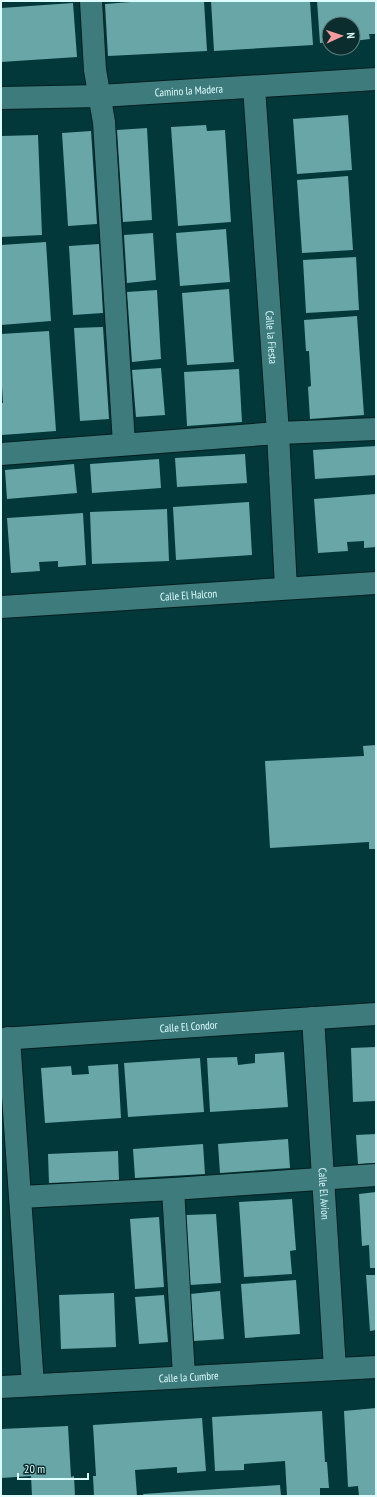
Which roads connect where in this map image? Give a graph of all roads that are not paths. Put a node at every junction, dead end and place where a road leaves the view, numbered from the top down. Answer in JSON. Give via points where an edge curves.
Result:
{"nodes":[{"id":1,"x":91,"y":1,"type":"edge"},
{"id":2,"x":376,"y":79,"type":"edge"},
{"id":3,"x":254,"y":88,"type":"junction"},
{"id":4,"x":100,"y":96,"type":"junction"},
{"id":5,"x":1,"y":98,"type":"edge"},
{"id":6,"x":376,"y":429,"type":"edge"},
{"id":7,"x":278,"y":433,"type":"junction"},
{"id":8,"x":124,"y":444,"type":"junction"},
{"id":9,"x":1,"y":454,"type":"edge"},
{"id":10,"x":376,"y":582,"type":"edge"},
{"id":11,"x":286,"y":588,"type":"junction"},
{"id":12,"x":1,"y":607,"type":"edge"},
{"id":13,"x":376,"y":1014,"type":"edge"},
{"id":14,"x":313,"y":1018,"type":"junction"},
{"id":15,"x":5,"y":1039,"type":"edge"},
{"id":16,"x":376,"y":1175,"type":"edge"},
{"id":17,"x":322,"y":1178,"type":"junction"},
{"id":18,"x":173,"y":1189,"type":"junction"},
{"id":19,"x":21,"y":1197,"type":"junction"},
{"id":20,"x":376,"y":1367,"type":"edge"},
{"id":21,"x":335,"y":1369,"type":"junction"},
{"id":22,"x":184,"y":1376,"type":"junction"},
{"id":23,"x":33,"y":1385,"type":"junction"},
{"id":24,"x":1,"y":1387,"type":"edge"}],
"edges":[{"from":1,"to":4,"type":"street","via":[[95,70]]},
{"from":2,"to":3,"type":"street","name":"Camino la Madera"},
{"from":3,"to":4,"type":"street","name":"Camino la Madera"},
{"from":3,"to":7,"type":"street","name":"Calle la Fiesta"},
{"from":4,"to":5,"type":"street","name":"Camino la Madera"},
{"from":4,"to":8,"type":"street","via":[[104,122]]},
{"from":6,"to":7,"type":"street"},
{"from":7,"to":8,"type":"street"},
{"from":7,"to":11,"type":"street","name":"Calle la Fiesta"},
{"from":8,"to":9,"type":"street"},
{"from":10,"to":11,"type":"street","name":"Calle El Halcon"},
{"from":11,"to":12,"type":"street","name":"Calle El Halcon"},
{"from":13,"to":14,"type":"street","name":"Calle El Condor"},
{"from":14,"to":15,"type":"street","name":"Calle El Condor"},
{"from":14,"to":17,"type":"street","name":"Calle El Avion"},
{"from":15,"to":19,"type":"street"},
{"from":16,"to":17,"type":"street"},
{"from":17,"to":18,"type":"street"},
{"from":17,"to":21,"type":"street","name":"Calle El Avion"},
{"from":18,"to":19,"type":"street"},
{"from":18,"to":22,"type":"street"},
{"from":19,"to":23,"type":"street"},
{"from":20,"to":21,"type":"street","name":"Calle la Cumbre"},
{"from":21,"to":22,"type":"street","name":"Calle la Cumbre"},
{"from":22,"to":23,"type":"street","name":"Calle la Cumbre"},
{"from":23,"to":24,"type":"street","name":"Calle la Cumbre"}]}
